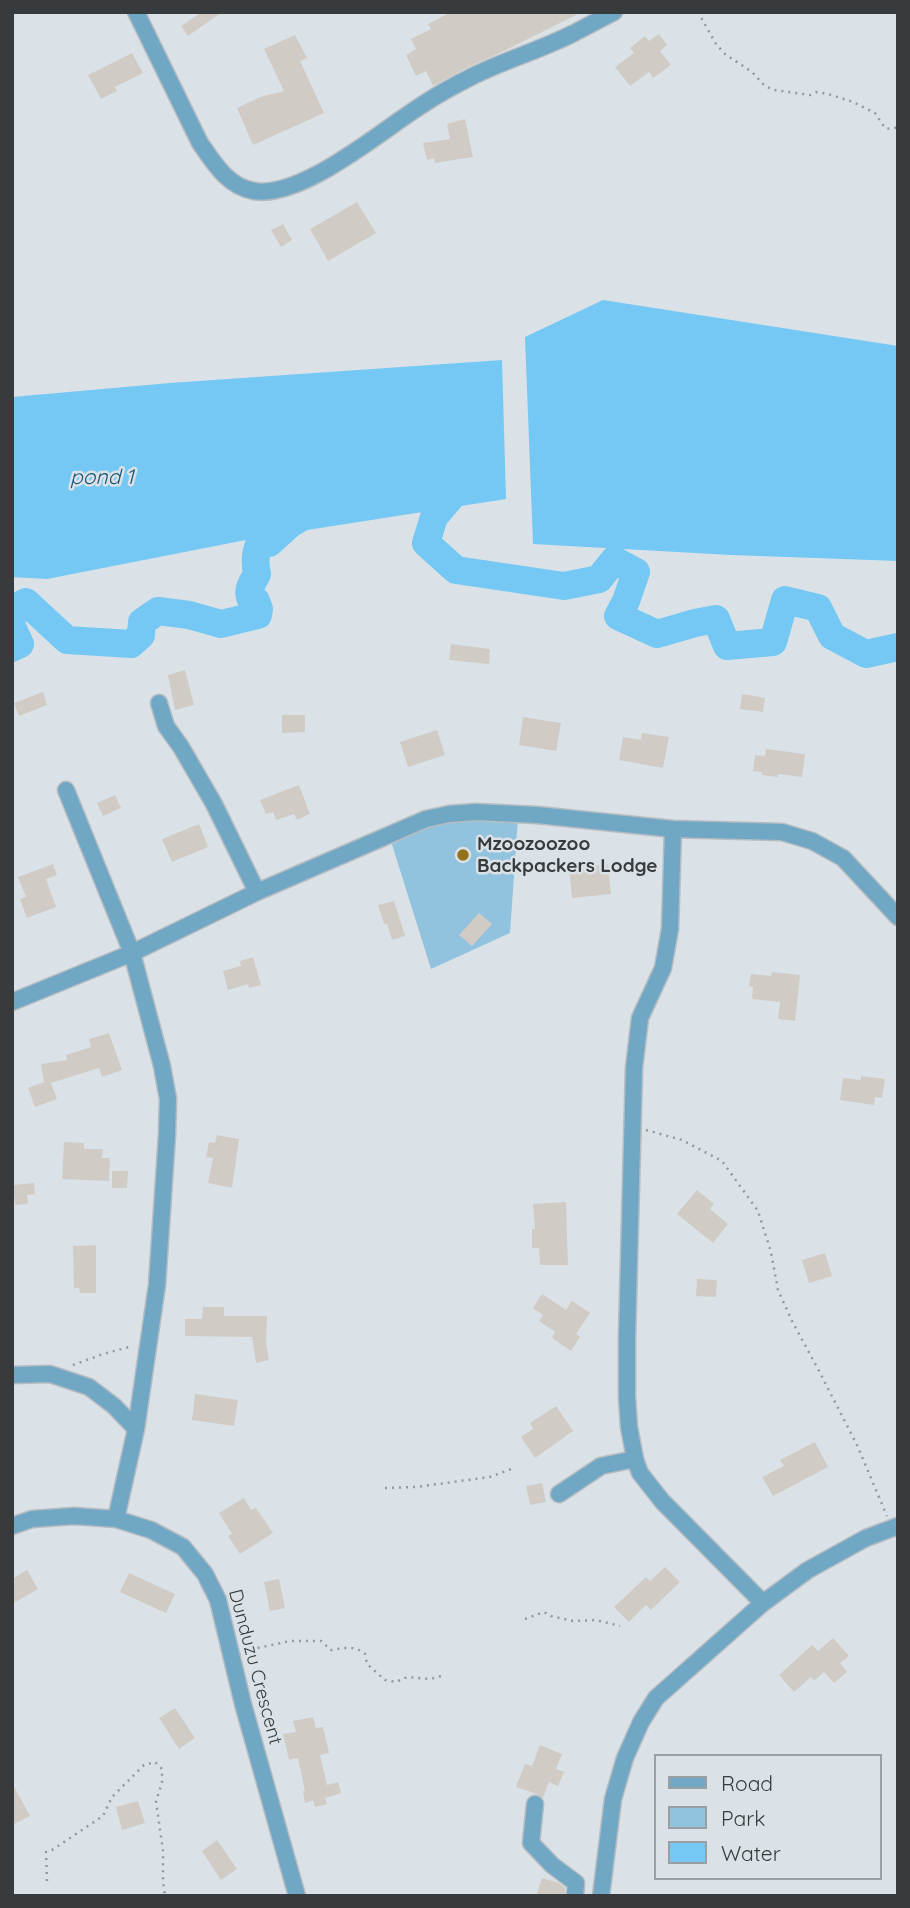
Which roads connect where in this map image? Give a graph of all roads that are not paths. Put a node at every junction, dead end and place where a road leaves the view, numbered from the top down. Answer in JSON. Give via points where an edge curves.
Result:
{"nodes":[{"id":1,"x":136,"y":12,"type":"edge"},
{"id":2,"x":614,"y":12,"type":"edge"},
{"id":3,"x":159,"y":703,"type":"dead end"},
{"id":4,"x":66,"y":790,"type":"dead end"},
{"id":5,"x":673,"y":829,"type":"junction"},
{"id":6,"x":257,"y":892,"type":"junction"},
{"id":7,"x":898,"y":917,"type":"edge"},
{"id":8,"x":132,"y":953,"type":"junction"},
{"id":9,"x":12,"y":1002,"type":"edge"},
{"id":10,"x":12,"y":1375,"type":"edge"},
{"id":11,"x":136,"y":1429,"type":"junction"},
{"id":12,"x":635,"y":1459,"type":"junction"},
{"id":13,"x":559,"y":1494,"type":"dead end"},
{"id":14,"x":116,"y":1519,"type":"junction"},
{"id":15,"x":12,"y":1526,"type":"edge"},
{"id":16,"x":895,"y":1527,"type":"edge"},
{"id":17,"x":763,"y":1603,"type":"junction"},
{"id":18,"x":535,"y":1804,"type":"dead end"},
{"id":19,"x":297,"y":1896,"type":"edge"},
{"id":20,"x":575,"y":1896,"type":"edge"},
{"id":21,"x":601,"y":1896,"type":"edge"}],
"edges":[{"from":1,"to":2,"type":"street","via":[[200,143],[214,162],[239,187],[274,191],[300,183],[333,164],[471,77]]},
{"from":3,"to":6,"type":"street","via":[[166,726],[214,804]]},
{"from":4,"to":8,"type":"street"},
{"from":5,"to":6,"type":"street","via":[[537,815],[449,814],[426,819]]},
{"from":5,"to":7,"type":"street","via":[[782,832],[812,841],[844,858]]},
{"from":5,"to":12,"type":"street","via":[[670,929],[663,968],[640,1018],[634,1068],[627,1397]]},
{"from":6,"to":8,"type":"street"},
{"from":8,"to":9,"type":"street"},
{"from":8,"to":11,"type":"street","via":[[168,1099],[157,1285]]},
{"from":10,"to":11,"type":"street","via":[[50,1374],[89,1387]]},
{"from":11,"to":14,"type":"street"},
{"from":12,"to":13,"type":"street","via":[[601,1466]]},
{"from":12,"to":17,"type":"street","via":[[662,1501]]},
{"from":14,"to":15,"type":"street","name":"Dunduzu Crescent","via":[[74,1516]]},
{"from":14,"to":19,"type":"street","name":"Dunduzu Crescent","via":[[183,1546],[218,1600]]},
{"from":16,"to":17,"type":"street","via":[[808,1570]]},
{"from":17,"to":21,"type":"street","via":[[656,1698],[641,1722],[613,1799]]},
{"from":18,"to":20,"type":"street","via":[[531,1843],[576,1883]]}]}
